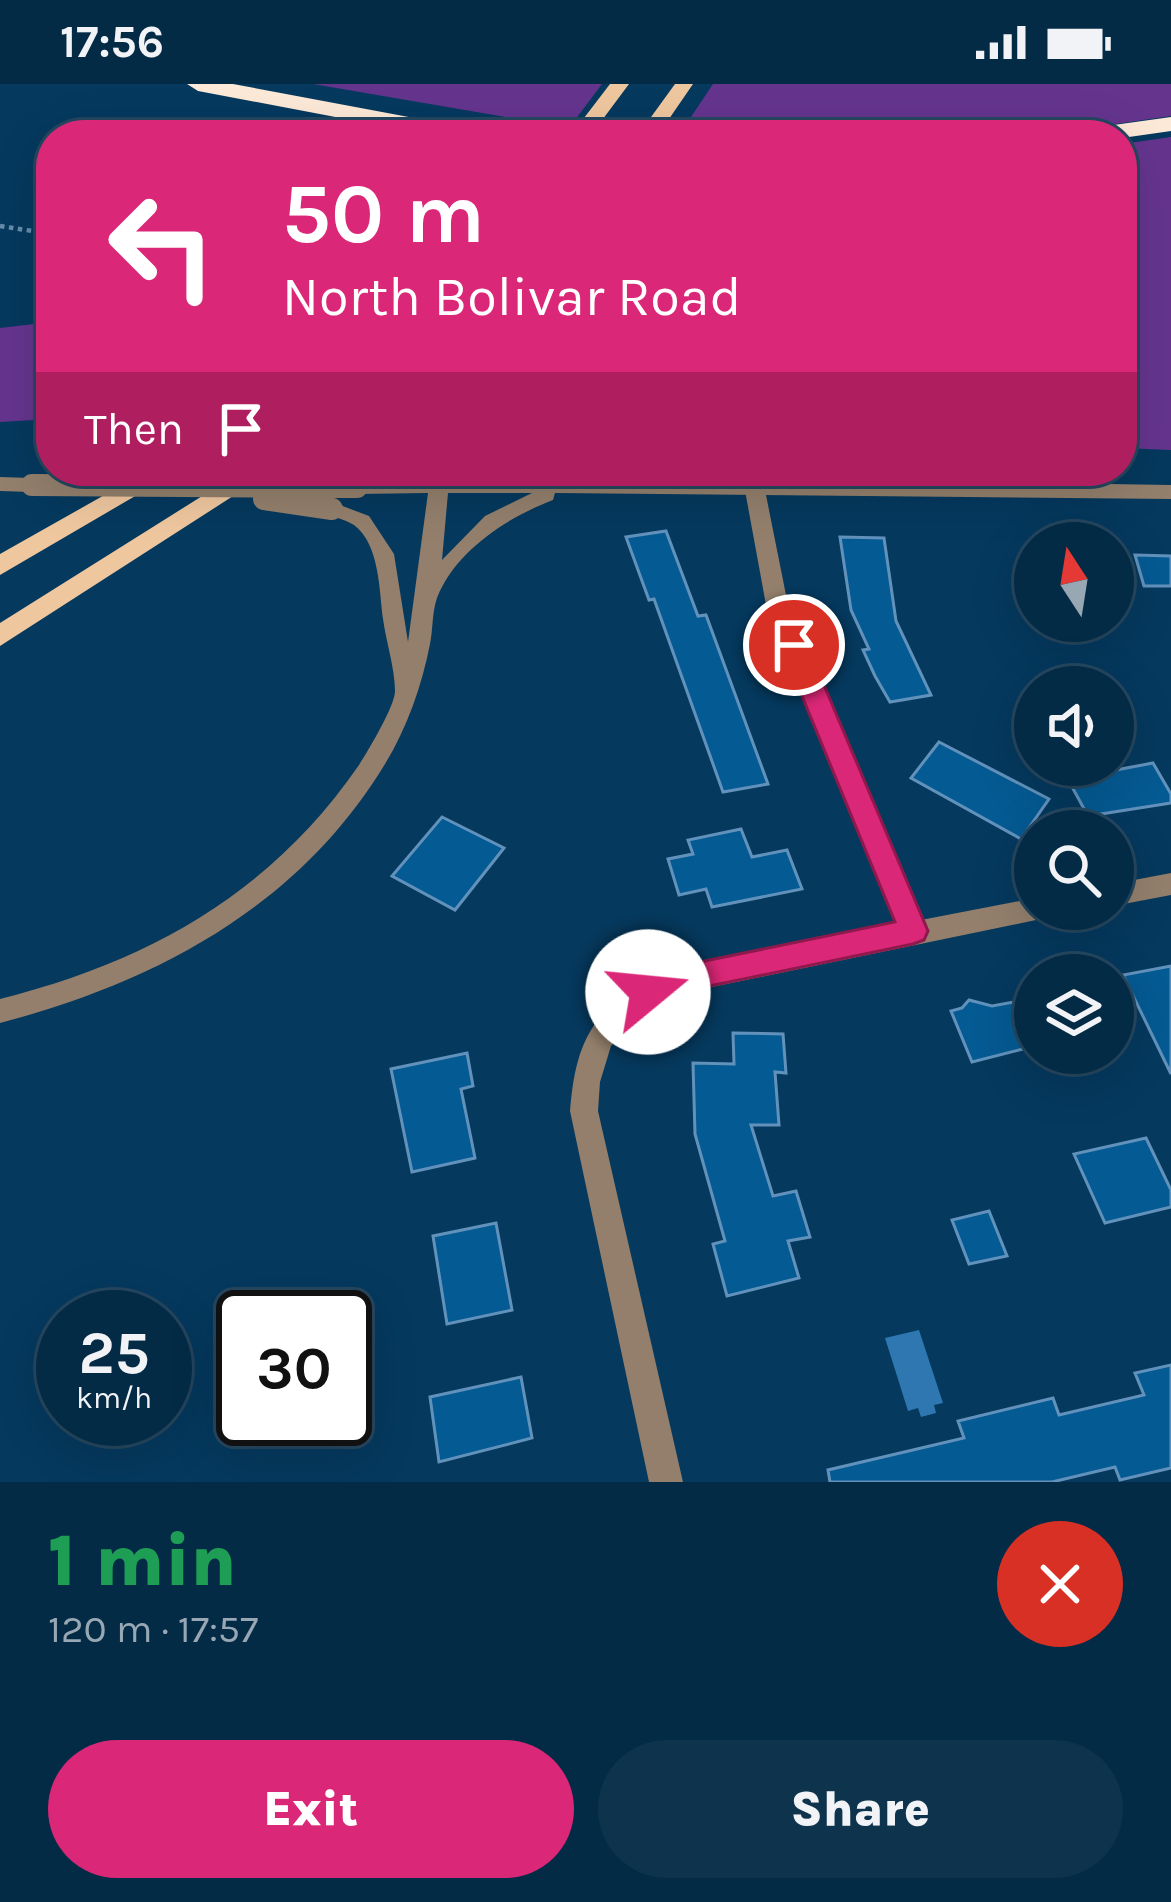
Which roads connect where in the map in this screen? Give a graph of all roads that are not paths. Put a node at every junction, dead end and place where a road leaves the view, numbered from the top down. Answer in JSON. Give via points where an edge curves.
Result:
{"nodes":[{"id":1,"x":198,"y":84,"type":"edge"},
{"id":2,"x":620,"y":84,"type":"edge"},
{"id":3,"x":684,"y":84,"type":"edge"},
{"id":4,"x":389,"y":120,"type":"edge"},
{"id":5,"x":592,"y":120,"type":"edge"},
{"id":6,"x":659,"y":120,"type":"edge"},
{"id":7,"x":1171,"y":124,"type":"edge"},
{"id":8,"x":1137,"y":129,"type":"edge"},
{"id":9,"x":0,"y":484,"type":"edge"},
{"id":10,"x":36,"y":485,"type":"edge"},
{"id":11,"x":161,"y":486,"type":"edge"},
{"id":12,"x":212,"y":486,"type":"edge"},
{"id":13,"x":236,"y":486,"type":"edge"},
{"id":14,"x":334,"y":486,"type":"edge"},
{"id":15,"x":662,"y":486,"type":"edge"},
{"id":16,"x":754,"y":486,"type":"edge"},
{"id":17,"x":814,"y":486,"type":"edge"},
{"id":18,"x":439,"y":487,"type":"junction"},
{"id":19,"x":571,"y":487,"type":"junction"},
{"id":20,"x":1171,"y":492,"type":"edge"},
{"id":21,"x":0,"y":566,"type":"edge"},
{"id":22,"x":424,"y":604,"type":"junction"},
{"id":23,"x":0,"y":636,"type":"edge"},
{"id":24,"x":405,"y":696,"type":"junction"},
{"id":25,"x":1171,"y":884,"type":"edge"},
{"id":26,"x":1134,"y":891,"type":"edge"},
{"id":27,"x":1014,"y":913,"type":"edge"},
{"id":28,"x":913,"y":931,"type":"junction"},
{"id":29,"x":0,"y":1011,"type":"edge"},
{"id":30,"x":665,"y":1482,"type":"edge"}],
"edges":[{"from":1,"to":4,"type":"highway"},
{"from":2,"to":5,"type":"main road"},
{"from":3,"to":6,"type":"main road"},
{"from":7,"to":8,"type":"highway"},
{"from":9,"to":10,"type":"street","bridge":true},
{"from":11,"to":21,"type":"main road"},
{"from":12,"to":24,"type":"street","bridge":true,"via":[[362,521],[384,554]]},
{"from":13,"to":23,"type":"main road"},
{"from":14,"to":18,"type":"street","bridge":true},
{"from":15,"to":19,"type":"street"},
{"from":16,"to":28,"type":"street","via":[[777,604]]},
{"from":17,"to":20,"type":"street"},
{"from":18,"to":19,"type":"street"},
{"from":18,"to":22,"type":"street"},
{"from":19,"to":22,"type":"street","via":[[523,502],[476,530]]},
{"from":22,"to":24,"type":"street"},
{"from":24,"to":29,"type":"street","via":[[359,784],[284,872],[148,961],[89,988]]},
{"from":25,"to":26,"type":"street"},
{"from":27,"to":28,"type":"street"},
{"from":28,"to":30,"type":"street","via":[[695,976],[648,992],[602,1032],[585,1070],[584,1111]]}]}
